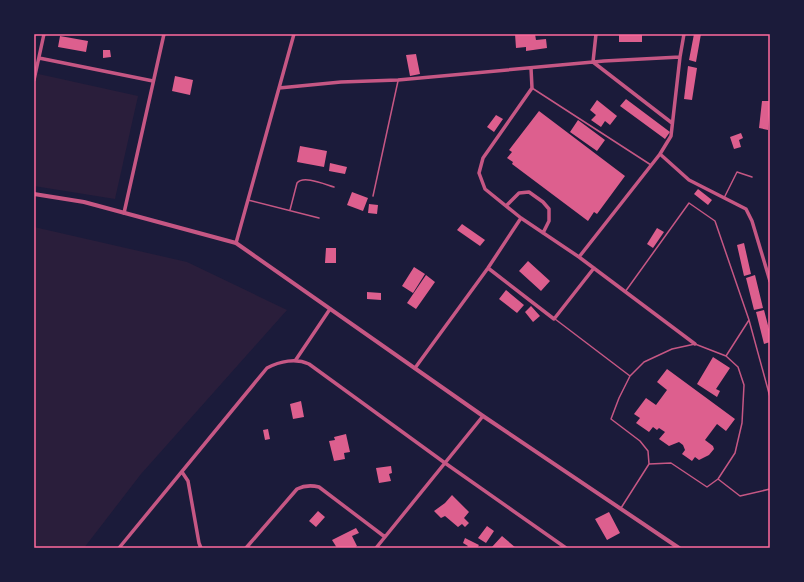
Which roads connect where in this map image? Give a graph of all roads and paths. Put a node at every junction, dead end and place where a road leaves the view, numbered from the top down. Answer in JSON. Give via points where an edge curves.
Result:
{"nodes":[{"id":1,"x":44,"y":34,"type":"edge"},
{"id":2,"x":164,"y":34,"type":"edge"},
{"id":3,"x":294,"y":34,"type":"edge"},
{"id":4,"x":596,"y":34,"type":"edge"},
{"id":5,"x":684,"y":34,"type":"edge"},
{"id":6,"x":680,"y":57,"type":"junction"},
{"id":7,"x":39,"y":58,"type":"junction"},
{"id":8,"x":593,"y":62,"type":"junction"},
{"id":9,"x":531,"y":68,"type":"junction"},
{"id":10,"x":34,"y":80,"type":"edge"},
{"id":11,"x":398,"y":80,"type":"junction"},
{"id":12,"x":153,"y":81,"type":"junction"},
{"id":13,"x":279,"y":88,"type":"junction"},
{"id":14,"x":532,"y":88,"type":"junction"},
{"id":15,"x":672,"y":123,"type":"junction"},
{"id":16,"x":660,"y":154,"type":"junction"},
{"id":17,"x":651,"y":165,"type":"junction"},
{"id":18,"x":752,"y":177,"type":"dead end"},
{"id":19,"x":334,"y":187,"type":"dead end"},
{"id":20,"x":34,"y":194,"type":"edge"},
{"id":21,"x":373,"y":196,"type":"dead end"},
{"id":22,"x":724,"y":198,"type":"junction"},
{"id":23,"x":248,"y":200,"type":"junction"},
{"id":24,"x":506,"y":206,"type":"junction"},
{"id":25,"x":290,"y":210,"type":"junction"},
{"id":26,"x":124,"y":213,"type":"junction"},
{"id":27,"x":319,"y":218,"type":"dead end"},
{"id":28,"x":522,"y":218,"type":"junction"},
{"id":29,"x":543,"y":233,"type":"junction"},
{"id":30,"x":236,"y":243,"type":"junction"},
{"id":31,"x":579,"y":257,"type":"junction"},
{"id":32,"x":488,"y":268,"type":"junction"},
{"id":33,"x":594,"y":268,"type":"junction"},
{"id":34,"x":770,"y":281,"type":"edge"},
{"id":35,"x":625,"y":292,"type":"junction"},
{"id":36,"x":330,"y":309,"type":"junction"},
{"id":37,"x":554,"y":319,"type":"junction"},
{"id":38,"x":749,"y":320,"type":"junction"},
{"id":39,"x":695,"y":344,"type":"junction"},
{"id":40,"x":726,"y":356,"type":"junction"},
{"id":41,"x":295,"y":361,"type":"junction"},
{"id":42,"x":415,"y":368,"type":"junction"},
{"id":43,"x":630,"y":376,"type":"junction"},
{"id":44,"x":770,"y":397,"type":"edge"},
{"id":45,"x":483,"y":416,"type":"junction"},
{"id":46,"x":445,"y":463,"type":"junction"},
{"id":47,"x":649,"y":464,"type":"junction"},
{"id":48,"x":182,"y":472,"type":"junction"},
{"id":49,"x":718,"y":479,"type":"junction"},
{"id":50,"x":770,"y":489,"type":"edge"},
{"id":51,"x":621,"y":508,"type":"junction"},
{"id":52,"x":386,"y":537,"type":"junction"},
{"id":53,"x":119,"y":548,"type":"edge"},
{"id":54,"x":201,"y":548,"type":"edge"},
{"id":55,"x":246,"y":548,"type":"edge"},
{"id":56,"x":376,"y":548,"type":"edge"},
{"id":57,"x":566,"y":548,"type":"edge"},
{"id":58,"x":680,"y":548,"type":"edge"}],
"edges":[{"from":1,"to":7,"type":"street"},
{"from":2,"to":12,"type":"street"},
{"from":3,"to":13,"type":"street"},
{"from":4,"to":8,"type":"street"},
{"from":5,"to":6,"type":"street"},
{"from":6,"to":8,"type":"street"},
{"from":6,"to":15,"type":"street"},
{"from":7,"to":10,"type":"street"},
{"from":7,"to":12,"type":"street"},
{"from":8,"to":9,"type":"street"},
{"from":8,"to":15,"type":"street"},
{"from":9,"to":11,"type":"street"},
{"from":9,"to":14,"type":"street"},
{"from":11,"to":13,"type":"street"},
{"from":11,"to":21,"type":"lane"},
{"from":12,"to":26,"type":"street"},
{"from":13,"to":23,"type":"street"},
{"from":14,"to":17,"type":"lane"},
{"from":14,"to":24,"type":"street","via":[[483,158],[479,173],[485,189]]},
{"from":15,"to":16,"type":"street","via":[[671,136]]},
{"from":16,"to":17,"type":"street"},
{"from":16,"to":22,"type":"street","via":[[689,180]]},
{"from":17,"to":31,"type":"street"},
{"from":18,"to":22,"type":"lane","via":[[737,172]]},
{"from":19,"to":25,"type":"lane","via":[[305,179],[299,180]]},
{"from":20,"to":26,"type":"street","via":[[84,202]]},
{"from":22,"to":34,"type":"street","via":[[746,208]]},
{"from":23,"to":25,"type":"lane"},
{"from":23,"to":30,"type":"street"},
{"from":24,"to":28,"type":"street"},
{"from":24,"to":29,"type":"street","via":[[519,193],[529,192],[543,202],[550,209],[549,221]]},
{"from":25,"to":27,"type":"lane"},
{"from":26,"to":30,"type":"street"},
{"from":28,"to":29,"type":"street"},
{"from":28,"to":32,"type":"street"},
{"from":29,"to":31,"type":"street"},
{"from":30,"to":36,"type":"street"},
{"from":31,"to":33,"type":"street"},
{"from":32,"to":37,"type":"street"},
{"from":32,"to":42,"type":"street"},
{"from":33,"to":35,"type":"street"},
{"from":33,"to":37,"type":"street"},
{"from":35,"to":38,"type":"lane","via":[[689,203],[715,221]]},
{"from":35,"to":39,"type":"street"},
{"from":36,"to":41,"type":"street"},
{"from":36,"to":42,"type":"street"},
{"from":37,"to":43,"type":"lane"},
{"from":38,"to":40,"type":"lane"},
{"from":38,"to":44,"type":"lane"},
{"from":39,"to":40,"type":"lane"},
{"from":39,"to":43,"type":"lane","via":[[672,349],[644,362]]},
{"from":40,"to":49,"type":"lane","via":[[738,367],[744,385],[742,423],[735,453]]},
{"from":41,"to":46,"type":"street","via":[[309,364]]},
{"from":41,"to":48,"type":"street","via":[[276,363],[267,368]]},
{"from":42,"to":45,"type":"street"},
{"from":43,"to":47,"type":"lane","via":[[611,419],[640,441],[648,451]]},
{"from":45,"to":46,"type":"street"},
{"from":45,"to":51,"type":"street"},
{"from":46,"to":52,"type":"street"},
{"from":46,"to":57,"type":"street"},
{"from":47,"to":49,"type":"lane","via":[[671,463],[707,487]]},
{"from":47,"to":51,"type":"lane"},
{"from":48,"to":53,"type":"street"},
{"from":48,"to":54,"type":"street","via":[[188,481]]},
{"from":49,"to":50,"type":"lane","via":[[740,496]]},
{"from":51,"to":58,"type":"street"},
{"from":52,"to":55,"type":"street","via":[[319,487],[311,485],[297,489]]},
{"from":52,"to":56,"type":"street"}]}
